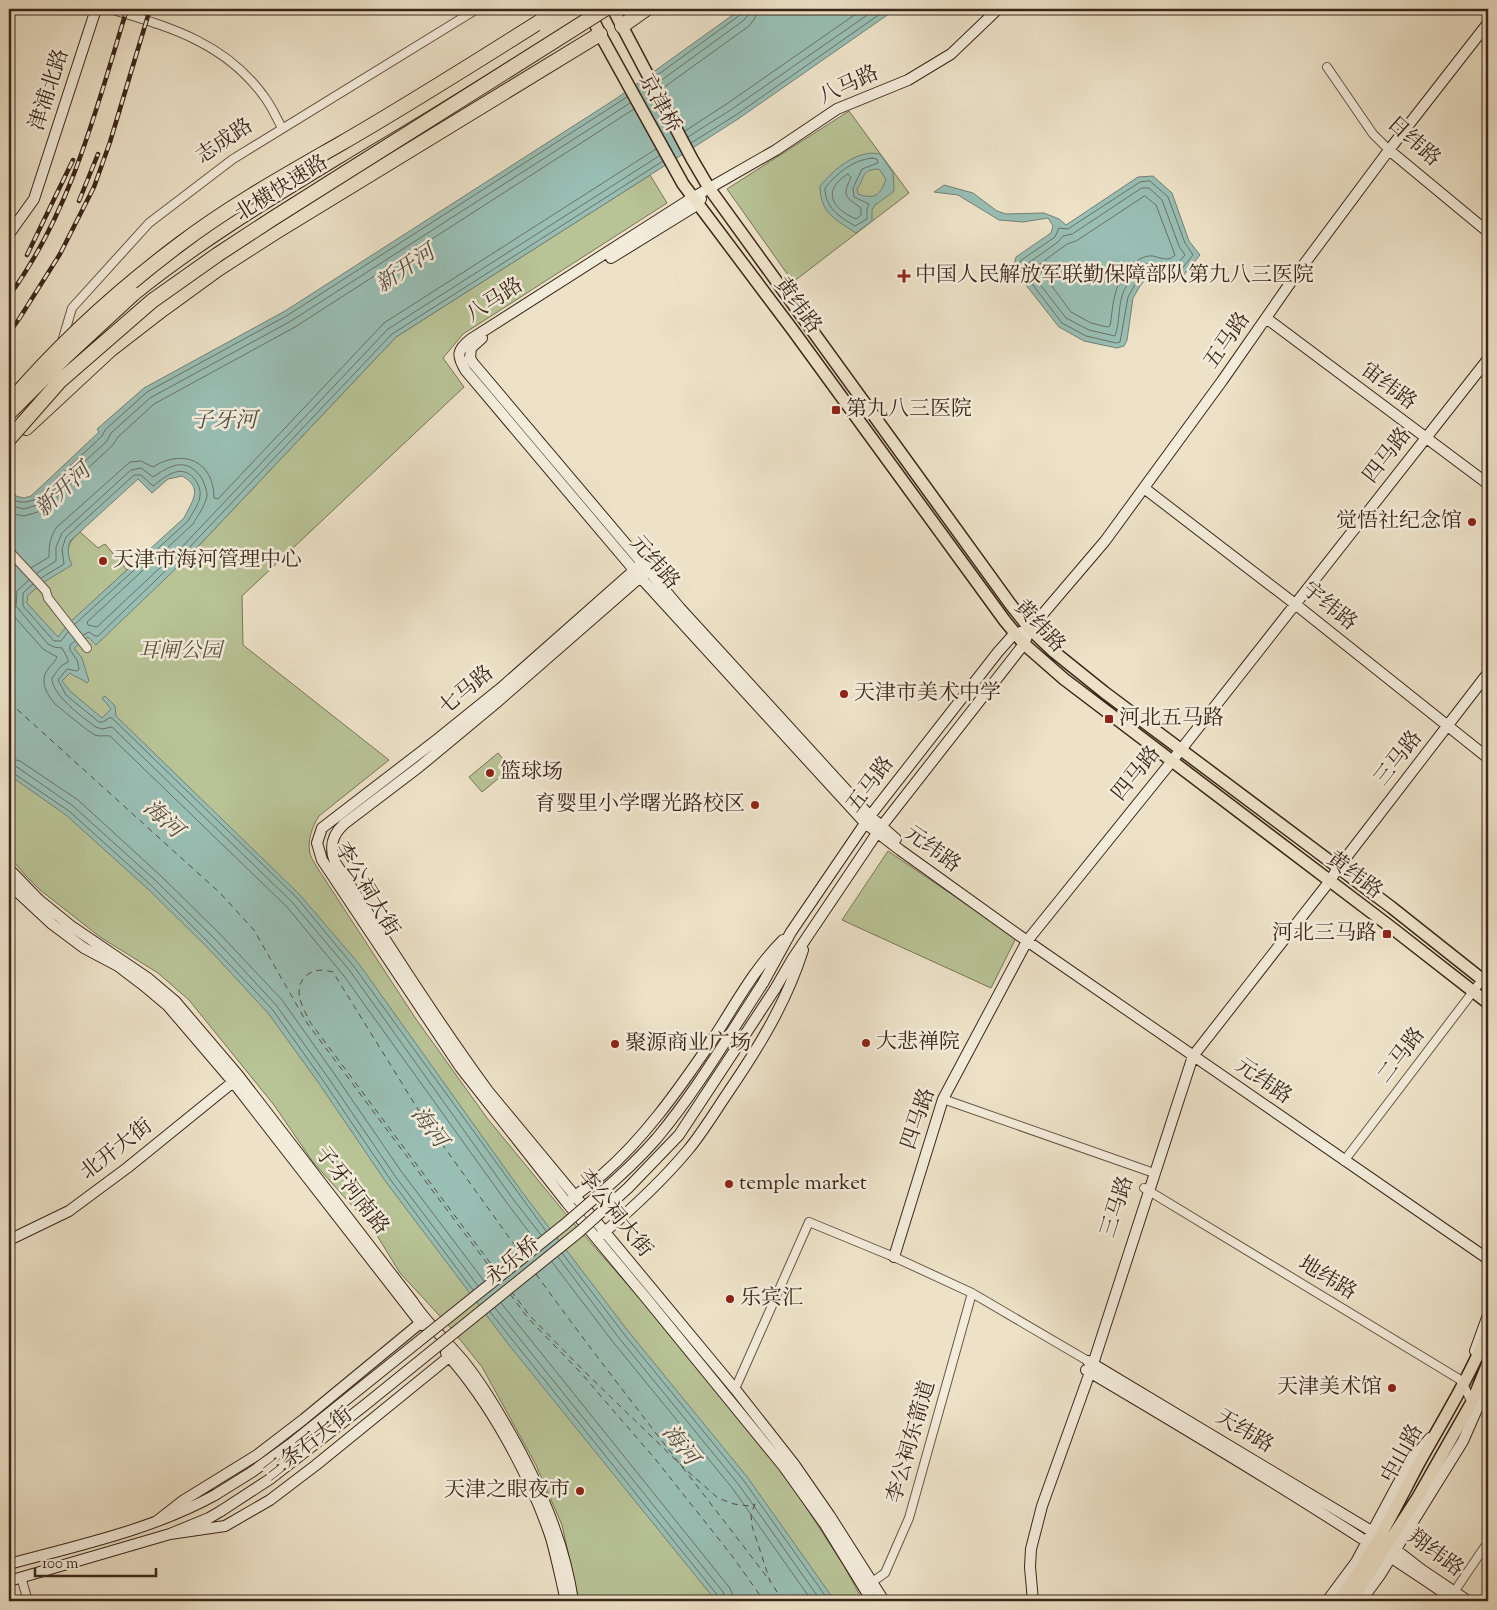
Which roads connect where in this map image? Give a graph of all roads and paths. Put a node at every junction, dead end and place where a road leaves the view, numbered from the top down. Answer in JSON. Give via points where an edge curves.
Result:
{"nodes":[{"id":1,"x":96,"y":9,"type":"edge"},
{"id":2,"x":110,"y":9,"type":"edge"},
{"id":3,"x":477,"y":9,"type":"edge"},
{"id":4,"x":558,"y":9,"type":"edge"},
{"id":5,"x":577,"y":9,"type":"edge"},
{"id":6,"x":588,"y":9,"type":"edge"},
{"id":7,"x":605,"y":9,"type":"edge"},
{"id":8,"x":613,"y":9,"type":"edge"},
{"id":9,"x":646,"y":9,"type":"edge"},
{"id":10,"x":998,"y":9,"type":"edge"},
{"id":11,"x":1488,"y":23,"type":"edge"},
{"id":12,"x":622,"y":26,"type":"junction"},
{"id":13,"x":600,"y":34,"type":"junction"},
{"id":14,"x":1327,"y":67,"type":"dead end"},
{"id":15,"x":282,"y":128,"type":"junction"},
{"id":16,"x":1389,"y":150,"type":"junction"},
{"id":17,"x":692,"y":159,"type":"joint"},
{"id":18,"x":674,"y":169,"type":"joint"},
{"id":19,"x":709,"y":188,"type":"junction"},
{"id":20,"x":695,"y":201,"type":"junction"},
{"id":21,"x":1488,"y":232,"type":"edge"},
{"id":22,"x":9,"y":234,"type":"edge"},
{"id":23,"x":1266,"y":318,"type":"junction"},
{"id":24,"x":470,"y":352,"type":"joint"},
{"id":25,"x":458,"y":355,"type":"joint"},
{"id":26,"x":1488,"y":359,"type":"edge"},
{"id":27,"x":9,"y":403,"type":"edge"},
{"id":28,"x":9,"y":413,"type":"edge"},
{"id":29,"x":9,"y":428,"type":"edge"},
{"id":30,"x":9,"y":439,"type":"edge"},
{"id":31,"x":1425,"y":439,"type":"junction"},
{"id":32,"x":9,"y":444,"type":"edge"},
{"id":33,"x":1488,"y":484,"type":"edge"},
{"id":34,"x":1144,"y":488,"type":"junction"},
{"id":35,"x":9,"y":551,"type":"edge"},
{"id":36,"x":641,"y":570,"type":"junction"},
{"id":37,"x":1295,"y":604,"type":"junction"},
{"id":38,"x":1030,"y":629,"type":"junction"},
{"id":39,"x":1014,"y":634,"type":"junction"},
{"id":40,"x":1024,"y":644,"type":"junction"},
{"id":41,"x":86,"y":646,"type":"dead end"},
{"id":42,"x":1488,"y":673,"type":"edge"},
{"id":43,"x":1448,"y":727,"type":"junction"},
{"id":44,"x":1180,"y":749,"type":"junction"},
{"id":45,"x":1488,"y":758,"type":"edge"},
{"id":46,"x":1172,"y":761,"type":"junction"},
{"id":47,"x":867,"y":820,"type":"junction"},
{"id":48,"x":879,"y":830,"type":"junction"},
{"id":49,"x":332,"y":842,"type":"joint"},
{"id":50,"x":317,"y":843,"type":"joint"},
{"id":51,"x":1338,"y":868,"type":"junction"},
{"id":52,"x":9,"y":869,"type":"edge"},
{"id":53,"x":1327,"y":880,"type":"junction"},
{"id":54,"x":9,"y":884,"type":"edge"},
{"id":55,"x":791,"y":932,"type":"junction"},
{"id":56,"x":1028,"y":939,"type":"junction"},
{"id":57,"x":806,"y":941,"type":"junction"},
{"id":58,"x":1486,"y":979,"type":"edge"},
{"id":59,"x":763,"y":983,"type":"joint"},
{"id":60,"x":775,"y":989,"type":"joint"},
{"id":61,"x":1473,"y":991,"type":"junction"},
{"id":62,"x":1488,"y":1003,"type":"edge"},
{"id":63,"x":1196,"y":1053,"type":"junction"},
{"id":64,"x":236,"y":1079,"type":"junction"},
{"id":65,"x":943,"y":1099,"type":"junction"},
{"id":66,"x":1345,"y":1159,"type":"junction"},
{"id":67,"x":1152,"y":1172,"type":"junction"},
{"id":68,"x":1146,"y":1190,"type":"junction"},
{"id":69,"x":575,"y":1196,"type":"junction"},
{"id":70,"x":567,"y":1203,"type":"junction"},
{"id":71,"x":605,"y":1231,"type":"junction"},
{"id":72,"x":596,"y":1238,"type":"junction"},
{"id":73,"x":9,"y":1240,"type":"edge"},
{"id":74,"x":894,"y":1257,"type":"junction"},
{"id":75,"x":1488,"y":1258,"type":"edge"},
{"id":76,"x":972,"y":1293,"type":"junction"},
{"id":77,"x":1488,"y":1315,"type":"edge"},
{"id":78,"x":422,"y":1321,"type":"junction"},
{"id":79,"x":1488,"y":1332,"type":"edge"},
{"id":80,"x":452,"y":1354,"type":"junction"},
{"id":81,"x":1488,"y":1363,"type":"edge"},
{"id":82,"x":1089,"y":1367,"type":"junction"},
{"id":83,"x":1471,"y":1370,"type":"junction"},
{"id":84,"x":1463,"y":1384,"type":"junction"},
{"id":85,"x":1488,"y":1384,"type":"edge"},
{"id":86,"x":735,"y":1389,"type":"junction"},
{"id":87,"x":1472,"y":1402,"type":"junction"},
{"id":88,"x":1476,"y":1414,"type":"junction"},
{"id":89,"x":1436,"y":1432,"type":"junction"},
{"id":90,"x":215,"y":1495,"type":"joint"},
{"id":91,"x":221,"y":1510,"type":"joint"},
{"id":92,"x":157,"y":1521,"type":"junction"},
{"id":93,"x":170,"y":1534,"type":"junction"},
{"id":94,"x":1488,"y":1542,"type":"edge"},
{"id":95,"x":1384,"y":1544,"type":"junction"},
{"id":96,"x":1356,"y":1562,"type":"joint"},
{"id":97,"x":1407,"y":1563,"type":"junction"},
{"id":98,"x":9,"y":1564,"type":"edge"},
{"id":99,"x":1380,"y":1575,"type":"junction"},
{"id":100,"x":21,"y":1577,"type":"junction"},
{"id":101,"x":9,"y":1581,"type":"edge"},
{"id":102,"x":868,"y":1585,"type":"junction"},
{"id":103,"x":1455,"y":1596,"type":"edge"},
{"id":104,"x":1353,"y":1598,"type":"edge"},
{"id":105,"x":28,"y":1601,"type":"edge"},
{"id":106,"x":566,"y":1601,"type":"edge"},
{"id":107,"x":573,"y":1601,"type":"edge"},
{"id":108,"x":872,"y":1601,"type":"edge"},
{"id":109,"x":884,"y":1601,"type":"edge"},
{"id":110,"x":1032,"y":1601,"type":"edge"},
{"id":111,"x":1327,"y":1601,"type":"edge"},
{"id":112,"x":1338,"y":1601,"type":"edge"},
{"id":113,"x":1468,"y":1601,"type":"edge"}],
"edges":[{"from":1,"to":22,"type":"main road","name":"津浦北路","via":[[34,199]]},
{"from":2,"to":15,"type":"street","via":[[172,28],[213,48],[263,95]]},
{"from":3,"to":15,"type":"street","name":"志成路"},
{"from":4,"to":27,"type":"highway","bridge":true,"via":[[440,85],[286,174],[181,243],[84,322]]},
{"from":5,"to":28,"type":"highway","name":"北横快速路","bridge":true,"via":[[252,208],[161,271],[73,348]]},
{"from":6,"to":13,"type":"main road","name":"京津桥"},
{"from":7,"to":30,"type":"highway","name":"北横快速路","bridge":true,"via":[[216,255],[152,301],[60,381]]},
{"from":8,"to":12,"type":"main road","name":"京津桥"},
{"from":9,"to":12,"type":"highway"},
{"from":10,"to":19,"type":"main road","name":"八马路","via":[[951,54],[908,80],[837,109],[776,150]]},
{"from":11,"to":16,"type":"main road","name":"五马路"},
{"from":12,"to":17,"type":"main road","name":"京津桥"},
{"from":13,"to":18,"type":"main road","name":"京津桥"},
{"from":13,"to":32,"type":"highway","via":[[218,269],[110,350]]},
{"from":14,"to":16,"type":"street","name":"日纬路","via":[[1373,134]]},
{"from":15,"to":29,"type":"street","name":"志成路","via":[[233,159],[150,223],[72,308],[64,328],[52,382]]},
{"from":16,"to":21,"type":"main road","name":"日纬路"},
{"from":16,"to":23,"type":"main road","name":"五马路"},
{"from":17,"to":19,"type":"main road","name":"黄纬路"},
{"from":18,"to":20,"type":"main road","name":"黄纬路"},
{"from":19,"to":20,"type":"main road","name":"八马路"},
{"from":19,"to":38,"type":"main road","name":"黄纬路"},
{"from":20,"to":24,"type":"main road","name":"八马路","via":[[480,339]]},
{"from":20,"to":25,"type":"main road","name":"八马路","via":[[471,339]]},
{"from":20,"to":39,"type":"main road","name":"黄纬路"},
{"from":23,"to":31,"type":"main road","name":"宙纬路"},
{"from":23,"to":34,"type":"main road","name":"五马路"},
{"from":24,"to":36,"type":"main road","name":"元纬路","via":[[473,363]]},
{"from":25,"to":36,"type":"main road","name":"元纬路","via":[[466,370]]},
{"from":26,"to":31,"type":"main road","name":"四马路"},
{"from":31,"to":33,"type":"main road","name":"宙纬路"},
{"from":31,"to":37,"type":"main road","name":"四马路"},
{"from":34,"to":37,"type":"main road","name":"宇纬路"},
{"from":34,"to":38,"type":"main road","name":"五马路","via":[[1105,541]]},
{"from":35,"to":41,"type":"street","via":[[46,591]]},
{"from":36,"to":47,"type":"main road","name":"元纬路"},
{"from":36,"to":49,"type":"main road","name":"七马路","via":[[496,704],[337,830]]},
{"from":36,"to":50,"type":"main road","name":"七马路","via":[[432,744],[322,828]]},
{"from":37,"to":43,"type":"main road","name":"宇纬路"},
{"from":37,"to":44,"type":"main road","name":"四马路"},
{"from":38,"to":39,"type":"main road"},
{"from":38,"to":40,"type":"main road","name":"五马路"},
{"from":38,"to":44,"type":"main road","name":"黄纬路","via":[[1053,651]]},
{"from":39,"to":40,"type":"main road","name":"黄纬路"},
{"from":39,"to":47,"type":"main road","name":"五马路"},
{"from":40,"to":46,"type":"main road","name":"黄纬路","via":[[1064,679]]},
{"from":40,"to":48,"type":"main road","name":"五马路"},
{"from":42,"to":43,"type":"main road","name":"三马路"},
{"from":43,"to":45,"type":"main road","name":"宇纬路"},
{"from":43,"to":51,"type":"main road","name":"三马路"},
{"from":44,"to":46,"type":"main road","name":"四马路"},
{"from":44,"to":51,"type":"main road","name":"黄纬路"},
{"from":46,"to":53,"type":"main road","name":"黄纬路"},
{"from":46,"to":56,"type":"main road","name":"四马路"},
{"from":47,"to":48,"type":"main road","name":"元纬路"},
{"from":47,"to":55,"type":"main road","name":"五马路"},
{"from":48,"to":56,"type":"main road","name":"元纬路"},
{"from":48,"to":57,"type":"main road","name":"五马路"},
{"from":49,"to":69,"type":"main road","name":"李公祠大街","via":[[335,862],[437,1019],[488,1091]]},
{"from":50,"to":70,"type":"main road","name":"李公祠大街","via":[[322,860],[441,1040]]},
{"from":51,"to":53,"type":"main road","name":"三马路"},
{"from":51,"to":58,"type":"main road","name":"黄纬路"},
{"from":52,"to":64,"type":"main road","name":"子牙河南路","via":[[39,900],[71,926],[149,979],[175,1001]]},
{"from":53,"to":61,"type":"main road","name":"黄纬路"},
{"from":53,"to":63,"type":"main road","name":"三马路"},
{"from":54,"to":64,"type":"main road","name":"子牙河南路","via":[[52,924],[84,948],[118,966],[162,1000]]},
{"from":55,"to":59,"type":"main road","name":"五马路"},
{"from":55,"to":69,"type":"main road","via":[[753,975],[708,1047],[658,1116],[603,1174]]},
{"from":56,"to":63,"type":"main road","name":"元纬路"},
{"from":56,"to":65,"type":"main road","name":"四马路"},
{"from":57,"to":60,"type":"main road","name":"五马路"},
{"from":57,"to":71,"type":"main road","via":[[791,985],[776,1014],[745,1068],[689,1149],[652,1189]]},
{"from":58,"to":61,"type":"street","name":"二马路"},
{"from":59,"to":90,"type":"main road","name":"永乐桥","bridge":true,"via":[[657,1138],[603,1191],[299,1438]]},
{"from":60,"to":91,"type":"main road","name":"永乐桥","bridge":true,"via":[[679,1135],[628,1188],[579,1232],[336,1428],[270,1479]]},
{"from":61,"to":62,"type":"main road","name":"黄纬路"},
{"from":61,"to":66,"type":"street","name":"二马路"},
{"from":63,"to":66,"type":"main road","name":"元纬路"},
{"from":63,"to":67,"type":"main road","name":"三马路"},
{"from":64,"to":73,"type":"main road","name":"北开大街","via":[[69,1211]]},
{"from":64,"to":78,"type":"main road","name":"子牙河南路","via":[[413,1302]]},
{"from":65,"to":67,"type":"street"},
{"from":65,"to":74,"type":"main road","name":"四马路"},
{"from":66,"to":75,"type":"main road","name":"元纬路"},
{"from":67,"to":68,"type":"main road","name":"三马路"},
{"from":68,"to":82,"type":"main road","name":"三马路"},
{"from":68,"to":84,"type":"street","name":"地纬路"},
{"from":69,"to":70,"type":"main road"},
{"from":69,"to":71,"type":"main road","name":"李公祠大街"},
{"from":70,"to":72,"type":"main road","name":"李公祠大街"},
{"from":71,"to":72,"type":"main road"},
{"from":71,"to":86,"type":"main road","name":"李公祠大街"},
{"from":72,"to":102,"type":"main road","name":"李公祠大街","via":[[784,1467]]},
{"from":74,"to":76,"type":"street"},
{"from":74,"to":86,"type":"street","via":[[809,1222]]},
{"from":76,"to":82,"type":"street"},
{"from":76,"to":102,"type":"street","name":"李公祠东箭道","via":[[909,1518],[885,1573]]},
{"from":77,"to":83,"type":"main road"},
{"from":78,"to":80,"type":"main road","name":"子牙河南路"},
{"from":78,"to":92,"type":"main road","name":"三条石大街","via":[[257,1455],[184,1500]]},
{"from":79,"to":83,"type":"main road","name":"中山路"},
{"from":80,"to":93,"type":"main road","name":"三条石大街","via":[[270,1500],[225,1526]]},
{"from":80,"to":106,"type":"main road","name":"子牙河南路","via":[[514,1454],[540,1510]]},
{"from":80,"to":107,"type":"main road","name":"子牙河南路","via":[[466,1364],[520,1449],[558,1538]]},
{"from":81,"to":87,"type":"main road","name":"中山路"},
{"from":82,"to":95,"type":"main road","name":"天纬路"},
{"from":82,"to":110,"type":"main road","name":"三马路","via":[[1039,1502],[1028,1544],[1026,1569]]},
{"from":83,"to":84,"type":"main road","name":"中山路"},
{"from":84,"to":87,"type":"street","name":"地纬路"},
{"from":84,"to":89,"type":"main road","name":"中山路"},
{"from":85,"to":88,"type":"main road"},
{"from":86,"to":102,"type":"main road","name":"李公祠大街","via":[[813,1490]]},
{"from":87,"to":88,"type":"street","name":"地纬路"},
{"from":87,"to":95,"type":"main road","name":"中山路","via":[[1401,1525]]},
{"from":88,"to":95,"type":"main road","via":[[1463,1441]]},
{"from":89,"to":95,"type":"main road","name":"中山路","via":[[1388,1520]]},
{"from":89,"to":95,"type":"main road","via":[[1409,1463]]},
{"from":90,"to":92,"type":"main road","name":"三条石大街","via":[[184,1512]]},
{"from":91,"to":93,"type":"main road","name":"三条石大街"},
{"from":92,"to":98,"type":"main road","name":"三条石大街"},
{"from":93,"to":100,"type":"main road","name":"三条石大街"},
{"from":94,"to":103,"type":"street"},
{"from":95,"to":96,"type":"main road"},
{"from":95,"to":97,"type":"main road","name":"翔纬路"},
{"from":95,"to":99,"type":"main road"},
{"from":95,"to":104,"type":"main road","name":"中山路"},
{"from":96,"to":111,"type":"main road"},
{"from":97,"to":99,"type":"main road","via":[[1391,1567]]},
{"from":97,"to":103,"type":"main road","name":"翔纬路"},
{"from":99,"to":104,"type":"main road"},
{"from":100,"to":101,"type":"main road","name":"三条石大街"},
{"from":100,"to":105,"type":"street"},
{"from":102,"to":108,"type":"main road","name":"李公祠大街"},
{"from":102,"to":109,"type":"main road","name":"李公祠大街"},
{"from":103,"to":113,"type":"main road","name":"翔纬路"},
{"from":104,"to":112,"type":"main road","name":"中山路"}]}
